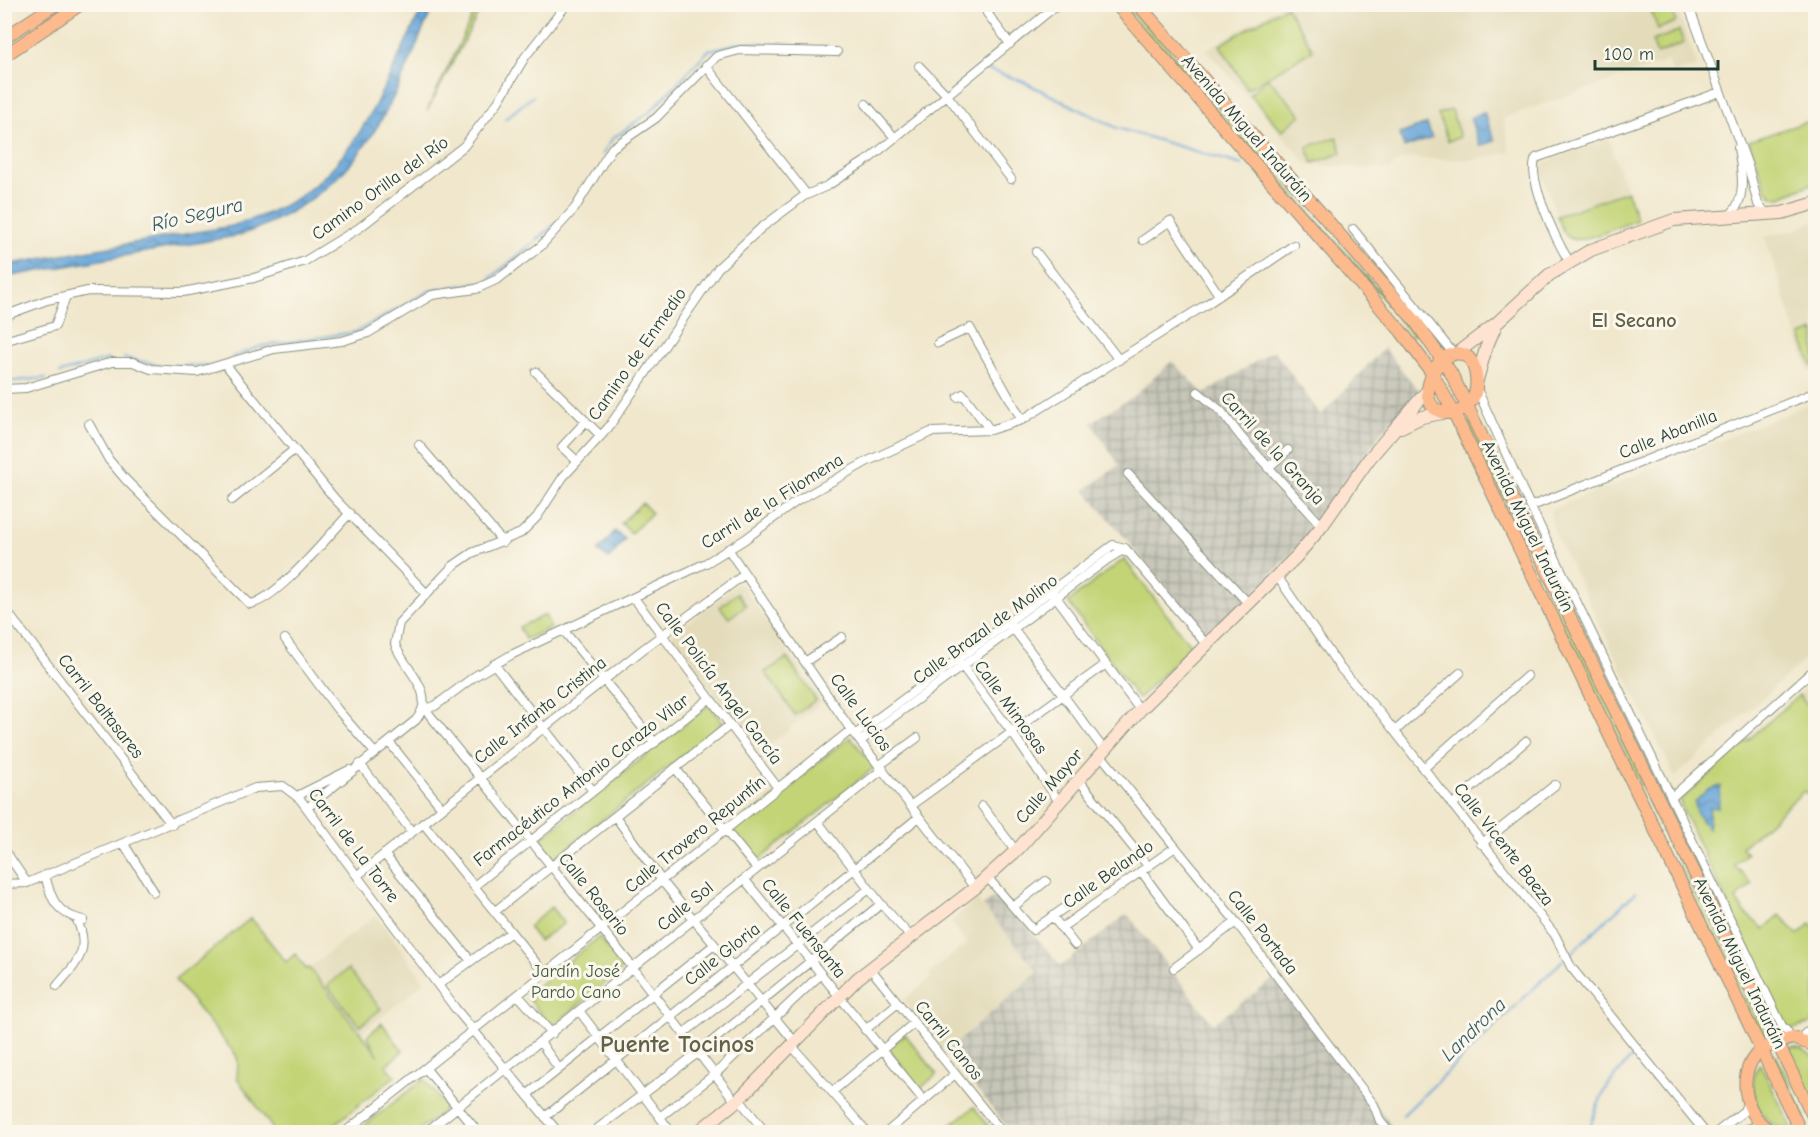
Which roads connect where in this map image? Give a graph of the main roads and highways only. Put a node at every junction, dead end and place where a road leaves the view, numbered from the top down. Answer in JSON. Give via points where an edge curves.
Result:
{"nodes":[{"id":1,"x":56,"y":4,"type":"edge"},
{"id":2,"x":81,"y":4,"type":"edge"},
{"id":3,"x":1116,"y":4,"type":"edge"},
{"id":4,"x":1138,"y":4,"type":"edge"},
{"id":5,"x":4,"y":38,"type":"edge"},
{"id":6,"x":4,"y":56,"type":"edge"},
{"id":7,"x":1815,"y":203,"type":"edge"},
{"id":8,"x":1498,"y":322,"type":"junction"},
{"id":9,"x":1451,"y":355,"type":"junction"},
{"id":10,"x":1432,"y":374,"type":"junction"},
{"id":11,"x":1477,"y":384,"type":"junction"},
{"id":12,"x":1428,"y":390,"type":"junction"},
{"id":13,"x":1468,"y":403,"type":"junction"},
{"id":14,"x":1448,"y":413,"type":"junction"},
{"id":15,"x":1395,"y":430,"type":"junction"},
{"id":16,"x":1777,"y":1043,"type":"junction"},
{"id":17,"x":1815,"y":1046,"type":"edge"},
{"id":18,"x":1762,"y":1050,"type":"junction"},
{"id":19,"x":1815,"y":1123,"type":"edge"},
{"id":20,"x":698,"y":1132,"type":"edge"},
{"id":21,"x":1773,"y":1132,"type":"edge"},
{"id":22,"x":1800,"y":1132,"type":"edge"}],
"edges":[{"from":1,"to":5,"type":"main road"},
{"from":2,"to":6,"type":"main road"},
{"from":3,"to":10,"type":"main road","name":"Avenida Miguel Induráin","via":[[1388,316]]},
{"from":4,"to":9,"type":"main road","name":"Avenida Miguel Induráin","via":[[1385,286]]},
{"from":7,"to":8,"type":"main road","via":[[1795,211],[1668,222],[1604,244],[1542,280]]},
{"from":8,"to":9,"type":"main road"},
{"from":8,"to":11,"type":"main road","via":[[1486,348]]},
{"from":9,"to":10,"type":"main road"},
{"from":9,"to":11,"type":"main road","via":[[1464,354],[1472,362]]},
{"from":9,"to":13,"type":"main road","name":"Avenida Miguel Induráin"},
{"from":10,"to":12,"type":"main road"},
{"from":10,"to":14,"type":"main road","name":"Avenida Miguel Induráin"},
{"from":11,"to":13,"type":"main road"},
{"from":12,"to":14,"type":"main road","via":[[1434,409]]},
{"from":12,"to":15,"type":"main road","name":"Calle Mayor"},
{"from":13,"to":14,"type":"main road"},
{"from":13,"to":16,"type":"main road","name":"Avenida Miguel Induráin"},
{"from":14,"to":15,"type":"main road","name":"Calle Mayor","via":[[1422,417]]},
{"from":14,"to":18,"type":"main road","name":"Avenida Miguel Induráin"},
{"from":15,"to":20,"type":"main road","name":"Calle Mayor","via":[[1369,459],[1322,526],[1277,576],[1140,710],[1016,851],[988,878],[870,968],[737,1101]]},
{"from":16,"to":17,"type":"main road","via":[[1796,1038]]},
{"from":16,"to":18,"type":"main road"},
{"from":16,"to":19,"type":"main road","name":"Avenida Miguel Induráin"},
{"from":18,"to":21,"type":"main road","via":[[1747,1073],[1748,1101],[1761,1125]]},
{"from":18,"to":22,"type":"main road","name":"Avenida Miguel Induráin"},
{"from":19,"to":22,"type":"main road"}]}
